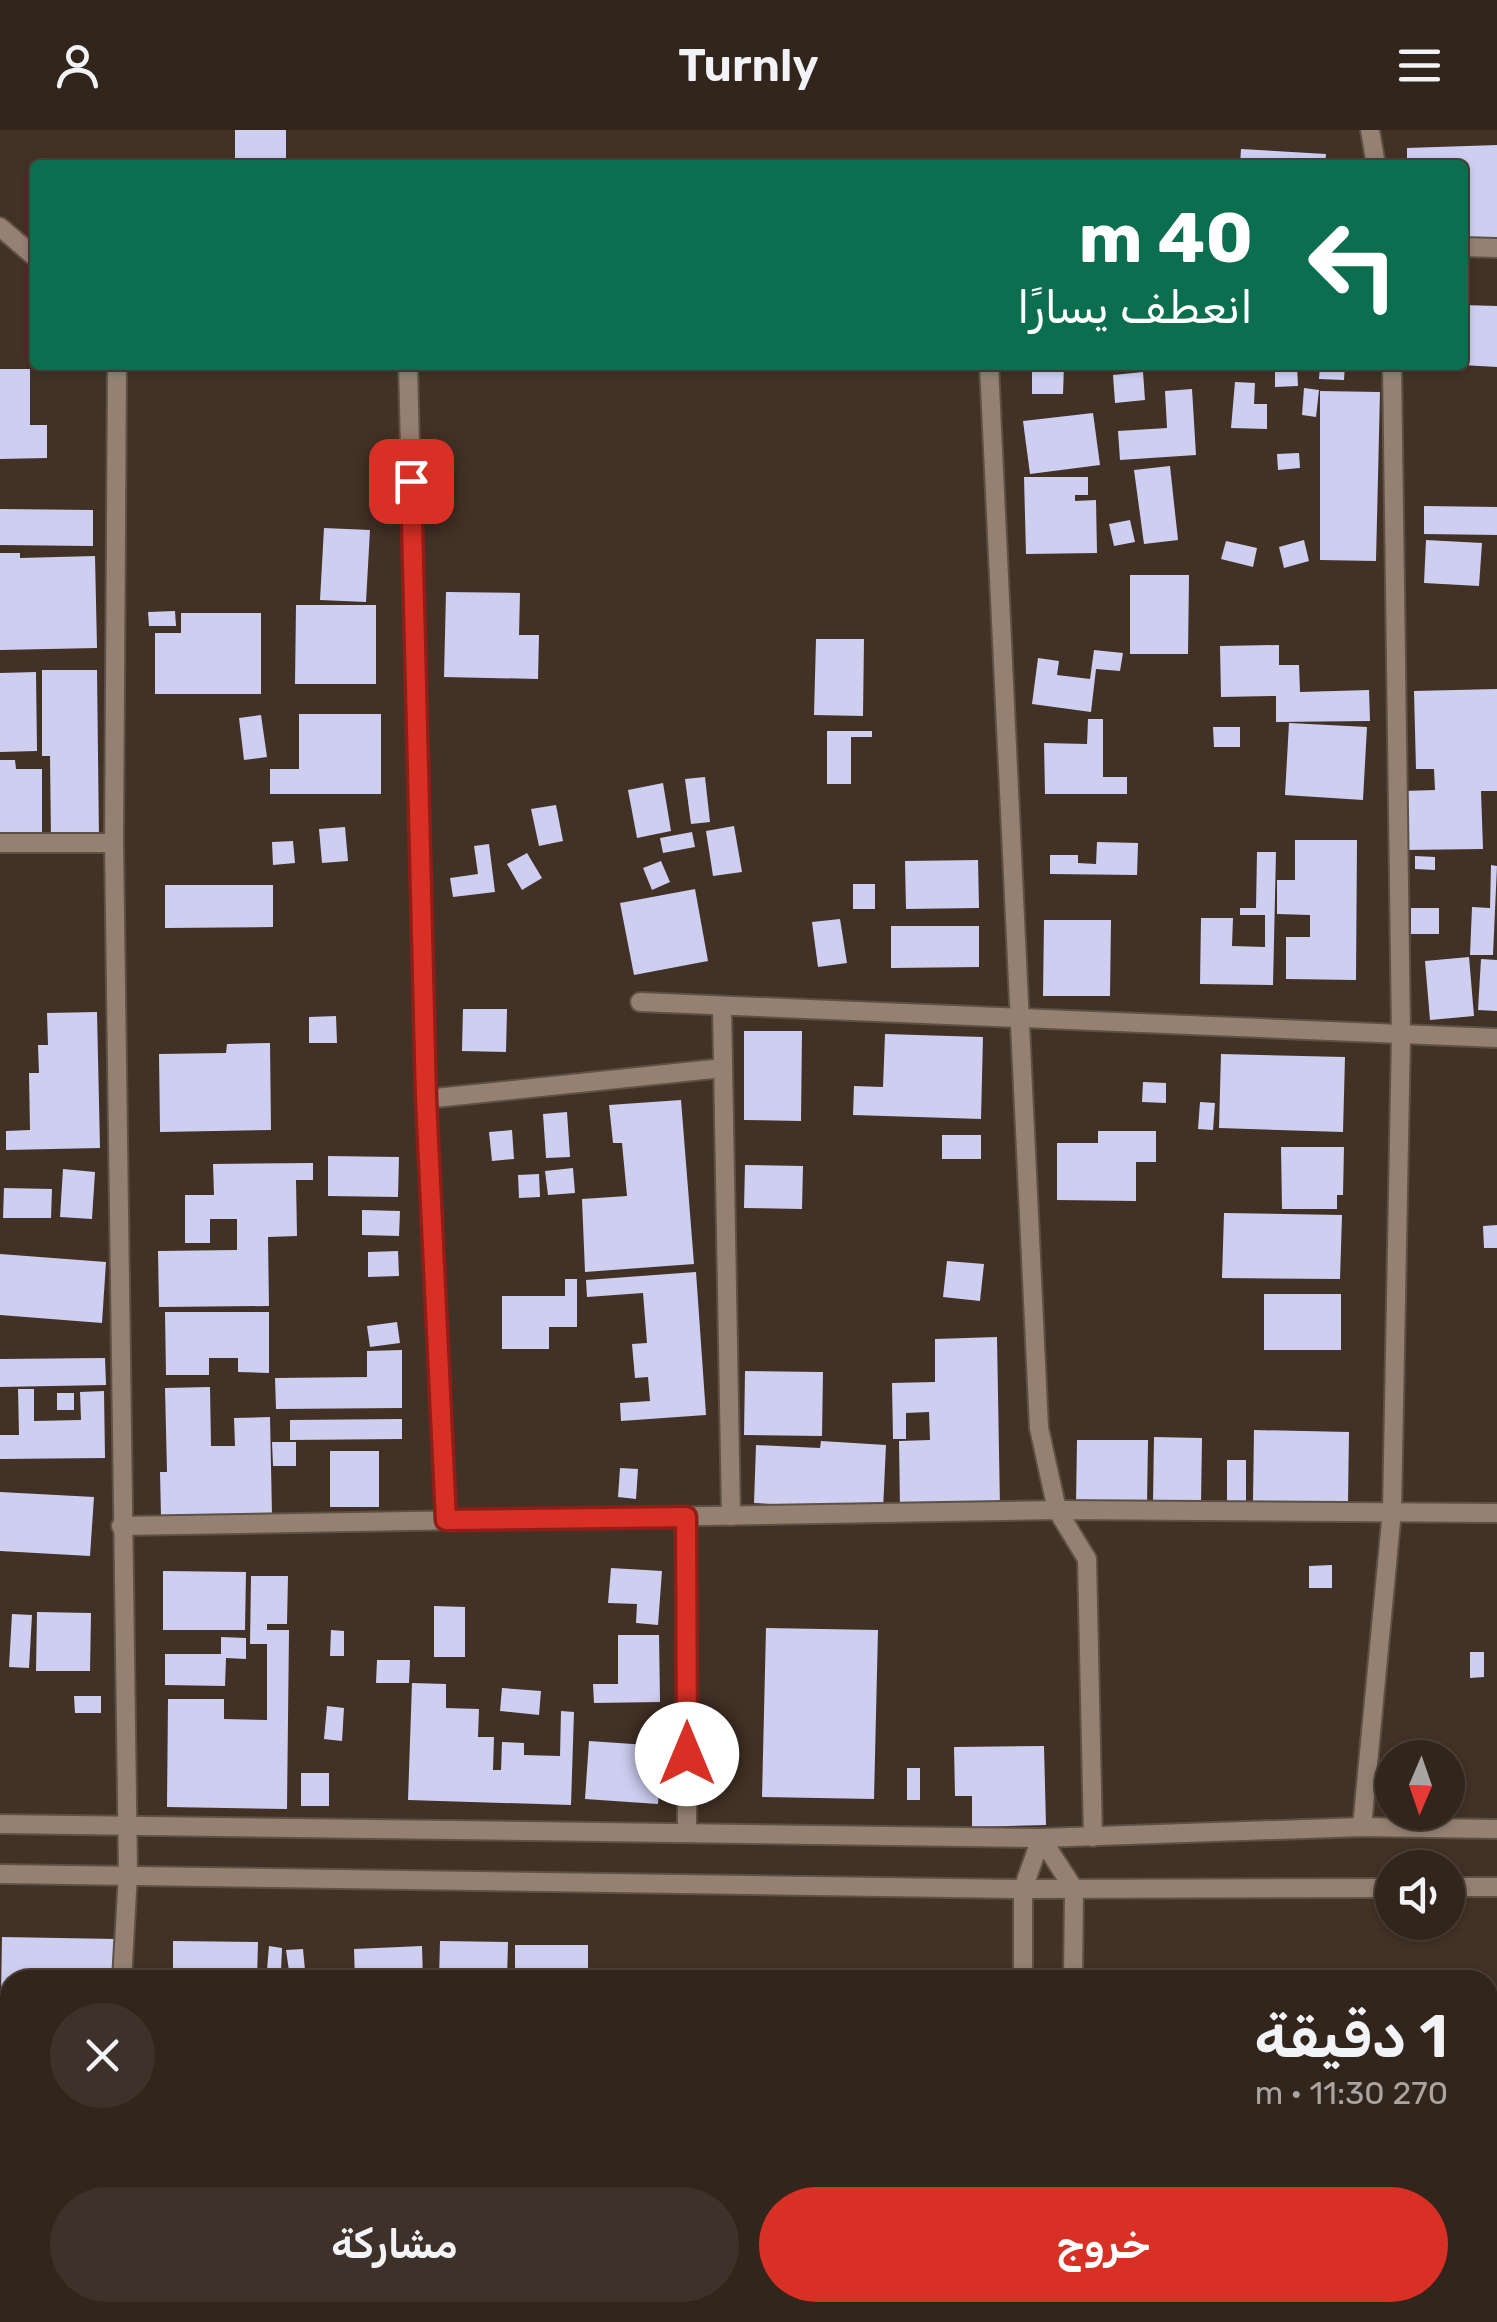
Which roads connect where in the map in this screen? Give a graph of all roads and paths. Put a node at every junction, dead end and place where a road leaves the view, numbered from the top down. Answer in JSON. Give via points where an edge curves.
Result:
{"nodes":[{"id":1,"x":1370,"y":130,"type":"edge"},
{"id":2,"x":1375,"y":160,"type":"edge"},
{"id":3,"x":0,"y":228,"type":"edge"},
{"id":4,"x":1468,"y":246,"type":"edge"},
{"id":5,"x":1497,"y":248,"type":"edge"},
{"id":6,"x":30,"y":253,"type":"edge"},
{"id":7,"x":117,"y":370,"type":"edge"},
{"id":8,"x":408,"y":370,"type":"edge"},
{"id":9,"x":989,"y":370,"type":"edge"},
{"id":10,"x":1392,"y":370,"type":"edge"},
{"id":11,"x":0,"y":843,"type":"edge"},
{"id":12,"x":114,"y":844,"type":"junction"},
{"id":13,"x":640,"y":1002,"type":"dead end"},
{"id":14,"x":722,"y":1006,"type":"junction"},
{"id":15,"x":1021,"y":1018,"type":"junction"},
{"id":16,"x":1401,"y":1034,"type":"junction"},
{"id":17,"x":1497,"y":1038,"type":"edge"},
{"id":18,"x":723,"y":1068,"type":"junction"},
{"id":19,"x":426,"y":1098,"type":"junction"},
{"id":20,"x":1057,"y":1510,"type":"junction"},
{"id":21,"x":1392,"y":1511,"type":"junction"},
{"id":22,"x":1497,"y":1513,"type":"edge"},
{"id":23,"x":730,"y":1516,"type":"junction"},
{"id":24,"x":686,"y":1517,"type":"junction"},
{"id":25,"x":446,"y":1520,"type":"junction"},
{"id":26,"x":121,"y":1526,"type":"junction"},
{"id":27,"x":0,"y":1824,"type":"edge"},
{"id":28,"x":124,"y":1824,"type":"junction"},
{"id":29,"x":1362,"y":1827,"type":"junction"},
{"id":30,"x":1497,"y":1828,"type":"edge"},
{"id":31,"x":688,"y":1833,"type":"junction"},
{"id":32,"x":1093,"y":1837,"type":"junction"},
{"id":33,"x":1041,"y":1838,"type":"junction"},
{"id":34,"x":128,"y":1873,"type":"junction"},
{"id":35,"x":0,"y":1874,"type":"edge"},
{"id":36,"x":1497,"y":1887,"type":"edge"},
{"id":37,"x":1375,"y":1888,"type":"edge"},
{"id":38,"x":1465,"y":1888,"type":"edge"},
{"id":39,"x":1023,"y":1889,"type":"junction"},
{"id":40,"x":1074,"y":1889,"type":"junction"},
{"id":41,"x":123,"y":1970,"type":"edge"},
{"id":42,"x":1023,"y":1970,"type":"edge"},
{"id":43,"x":1073,"y":1970,"type":"edge"}],
"edges":[{"from":1,"to":2,"type":"street"},
{"from":3,"to":6,"type":"street"},
{"from":4,"to":5,"type":"street"},
{"from":7,"to":12,"type":"street"},
{"from":8,"to":19,"type":"street"},
{"from":9,"to":15,"type":"street"},
{"from":10,"to":16,"type":"street"},
{"from":11,"to":12,"type":"street"},
{"from":12,"to":26,"type":"street"},
{"from":13,"to":14,"type":"street"},
{"from":14,"to":15,"type":"street"},
{"from":14,"to":18,"type":"street"},
{"from":15,"to":16,"type":"street"},
{"from":15,"to":20,"type":"street","via":[[1039,1428]]},
{"from":16,"to":17,"type":"street"},
{"from":16,"to":21,"type":"street"},
{"from":18,"to":19,"type":"street"},
{"from":18,"to":23,"type":"street"},
{"from":19,"to":25,"type":"street"},
{"from":20,"to":21,"type":"street"},
{"from":20,"to":23,"type":"street"},
{"from":20,"to":32,"type":"street","via":[[1087,1559]]},
{"from":21,"to":22,"type":"street"},
{"from":21,"to":29,"type":"street"},
{"from":23,"to":24,"type":"street"},
{"from":24,"to":25,"type":"street"},
{"from":24,"to":31,"type":"street"},
{"from":25,"to":26,"type":"street"},
{"from":26,"to":28,"type":"street"},
{"from":27,"to":28,"type":"street"},
{"from":28,"to":31,"type":"street"},
{"from":28,"to":34,"type":"street"},
{"from":29,"to":30,"type":"street"},
{"from":29,"to":32,"type":"street"},
{"from":31,"to":33,"type":"street"},
{"from":32,"to":33,"type":"street"},
{"from":33,"to":39,"type":"street"},
{"from":33,"to":40,"type":"street"},
{"from":34,"to":35,"type":"street"},
{"from":34,"to":39,"type":"street"},
{"from":34,"to":41,"type":"street"},
{"from":36,"to":38,"type":"street"},
{"from":37,"to":40,"type":"street"},
{"from":39,"to":40,"type":"street"},
{"from":39,"to":42,"type":"street"},
{"from":40,"to":43,"type":"street"}]}
